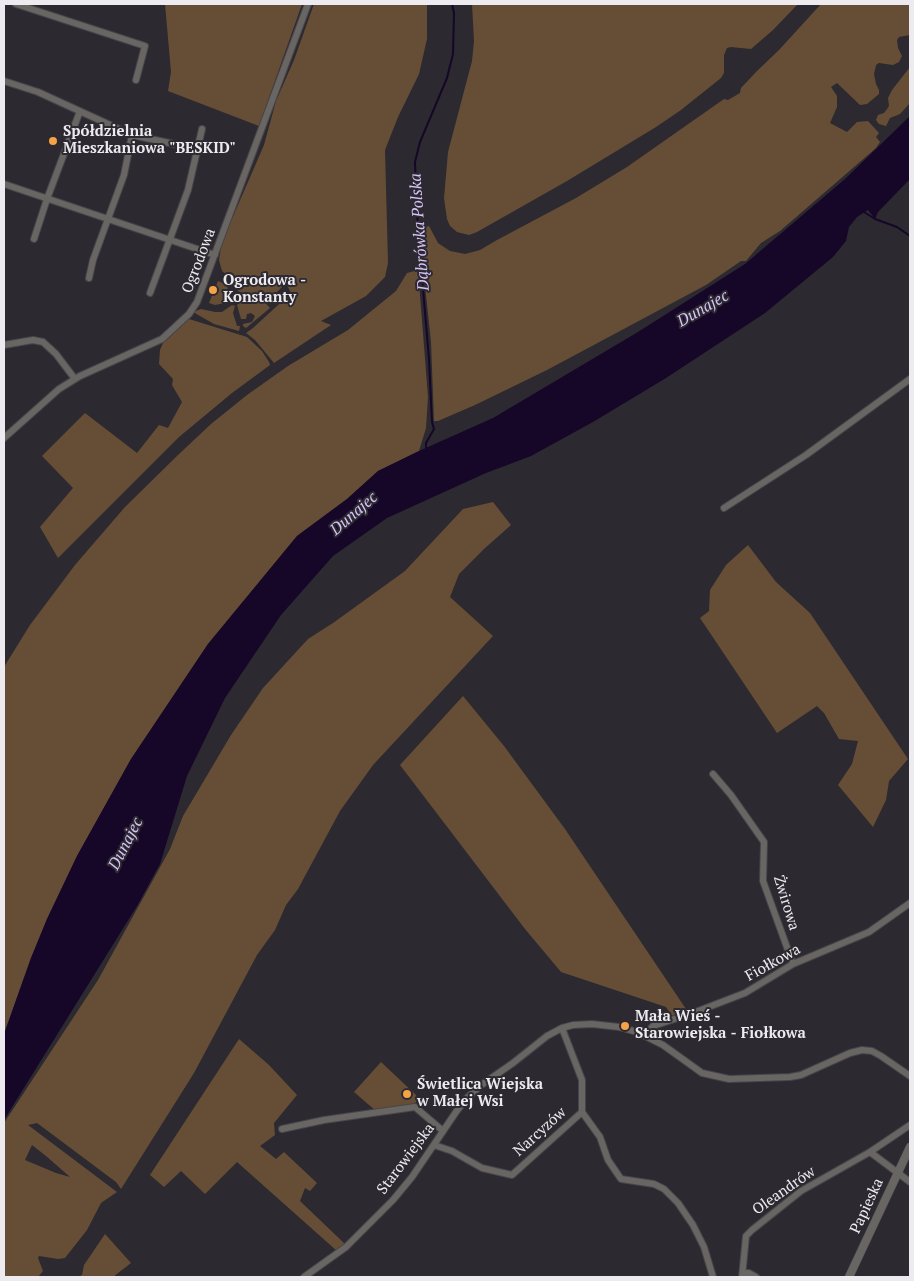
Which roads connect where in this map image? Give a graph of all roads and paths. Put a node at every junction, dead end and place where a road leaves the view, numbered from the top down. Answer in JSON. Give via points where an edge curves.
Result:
{"nodes":[{"id":1,"x":16,"y":4,"type":"edge"},
{"id":2,"x":308,"y":4,"type":"edge"},
{"id":3,"x":136,"y":80,"type":"dead end"},
{"id":4,"x":4,"y":81,"type":"edge"},
{"id":5,"x":80,"y":111,"type":"junction"},
{"id":6,"x":202,"y":130,"type":"dead end"},
{"id":7,"x":132,"y":135,"type":"junction"},
{"id":8,"x":197,"y":149,"type":"junction"},
{"id":9,"x":4,"y":184,"type":"edge"},
{"id":10,"x":47,"y":199,"type":"junction"},
{"id":11,"x":108,"y":219,"type":"junction"},
{"id":12,"x":34,"y":239,"type":"dead end"},
{"id":13,"x":169,"y":239,"type":"junction"},
{"id":14,"x":215,"y":255,"type":"junction"},
{"id":15,"x":89,"y":278,"type":"dead end"},
{"id":16,"x":150,"y":293,"type":"dead end"},
{"id":17,"x":4,"y":345,"type":"edge"},
{"id":18,"x":75,"y":379,"type":"junction"},
{"id":19,"x":910,"y":379,"type":"edge"},
{"id":20,"x":4,"y":438,"type":"edge"},
{"id":21,"x":724,"y":508,"type":"dead end"},
{"id":22,"x":713,"y":774,"type":"dead end"},
{"id":23,"x":910,"y":903,"type":"edge"},
{"id":24,"x":793,"y":964,"type":"junction"},
{"id":25,"x":562,"y":1028,"type":"junction"},
{"id":26,"x":644,"y":1035,"type":"junction"},
{"id":27,"x":910,"y":1076,"type":"edge"},
{"id":28,"x":582,"y":1112,"type":"junction"},
{"id":29,"x":910,"y":1125,"type":"edge"},
{"id":30,"x":282,"y":1129,"type":"dead end"},
{"id":31,"x":443,"y":1131,"type":"junction"},
{"id":32,"x":434,"y":1145,"type":"junction"},
{"id":33,"x":910,"y":1147,"type":"edge"},
{"id":34,"x":870,"y":1152,"type":"junction"},
{"id":35,"x":898,"y":1172,"type":"junction"},
{"id":36,"x":910,"y":1182,"type":"edge"},
{"id":37,"x":743,"y":1275,"type":"edge"},
{"id":38,"x":304,"y":1277,"type":"edge"},
{"id":39,"x":713,"y":1277,"type":"edge"},
{"id":40,"x":756,"y":1277,"type":"edge"},
{"id":41,"x":849,"y":1277,"type":"edge"}],
"edges":[{"from":1,"to":3,"type":"street","via":[[145,46]]},
{"from":2,"to":14,"type":"street","name":"Ogrodowa"},
{"from":4,"to":5,"type":"street"},
{"from":5,"to":7,"type":"street"},
{"from":5,"to":10,"type":"street"},
{"from":6,"to":8,"type":"street"},
{"from":7,"to":8,"type":"street"},
{"from":7,"to":11,"type":"street","via":[[124,175]]},
{"from":8,"to":13,"type":"street","via":[[188,190]]},
{"from":9,"to":10,"type":"street"},
{"from":10,"to":11,"type":"street"},
{"from":10,"to":12,"type":"street"},
{"from":11,"to":13,"type":"street"},
{"from":11,"to":15,"type":"street"},
{"from":13,"to":14,"type":"street"},
{"from":13,"to":16,"type":"street"},
{"from":14,"to":18,"type":"street","name":"Ogrodowa","via":[[197,302],[162,339]]},
{"from":17,"to":18,"type":"street","via":[[33,340],[43,342]]},
{"from":18,"to":20,"type":"street","name":"Ogrodowa","via":[[49,396]]},
{"from":19,"to":21,"type":"street","via":[[806,455]]},
{"from":22,"to":24,"type":"street","name":"Żwirowa","via":[[764,842],[763,881]]},
{"from":23,"to":24,"type":"street","name":"Fiołkowa","via":[[869,932]]},
{"from":24,"to":26,"type":"street","name":"Fiołkowa","via":[[744,993],[653,1026]]},
{"from":25,"to":26,"type":"street","name":"Starowiejska","via":[[592,1024],[619,1027]]},
{"from":25,"to":28,"type":"street","via":[[582,1080]]},
{"from":25,"to":31,"type":"street","name":"Starowiejska","via":[[546,1036],[480,1086],[466,1099]]},
{"from":26,"to":27,"type":"street","name":"Starowiejska","via":[[702,1073],[722,1078],[796,1076],[862,1050],[872,1051]]},
{"from":28,"to":32,"type":"street","name":"Narcyzów","via":[[512,1175],[482,1168]]},
{"from":28,"to":39,"type":"street","via":[[600,1137],[608,1160],[621,1179],[654,1184],[678,1203],[704,1247]]},
{"from":29,"to":34,"type":"street","name":"Oleandrów"},
{"from":30,"to":31,"type":"street","via":[[415,1107]]},
{"from":31,"to":32,"type":"street","name":"Starowiejska"},
{"from":32,"to":38,"type":"street","name":"Starowiejska","via":[[412,1177],[358,1236]]},
{"from":33,"to":35,"type":"street","name":"Papieska"},
{"from":34,"to":35,"type":"street"},
{"from":34,"to":37,"type":"street","name":"Oleandrów","via":[[801,1191],[752,1230],[746,1236]]},
{"from":35,"to":36,"type":"street"},
{"from":35,"to":41,"type":"street","name":"Papieska"},
{"from":37,"to":40,"type":"street"}]}
